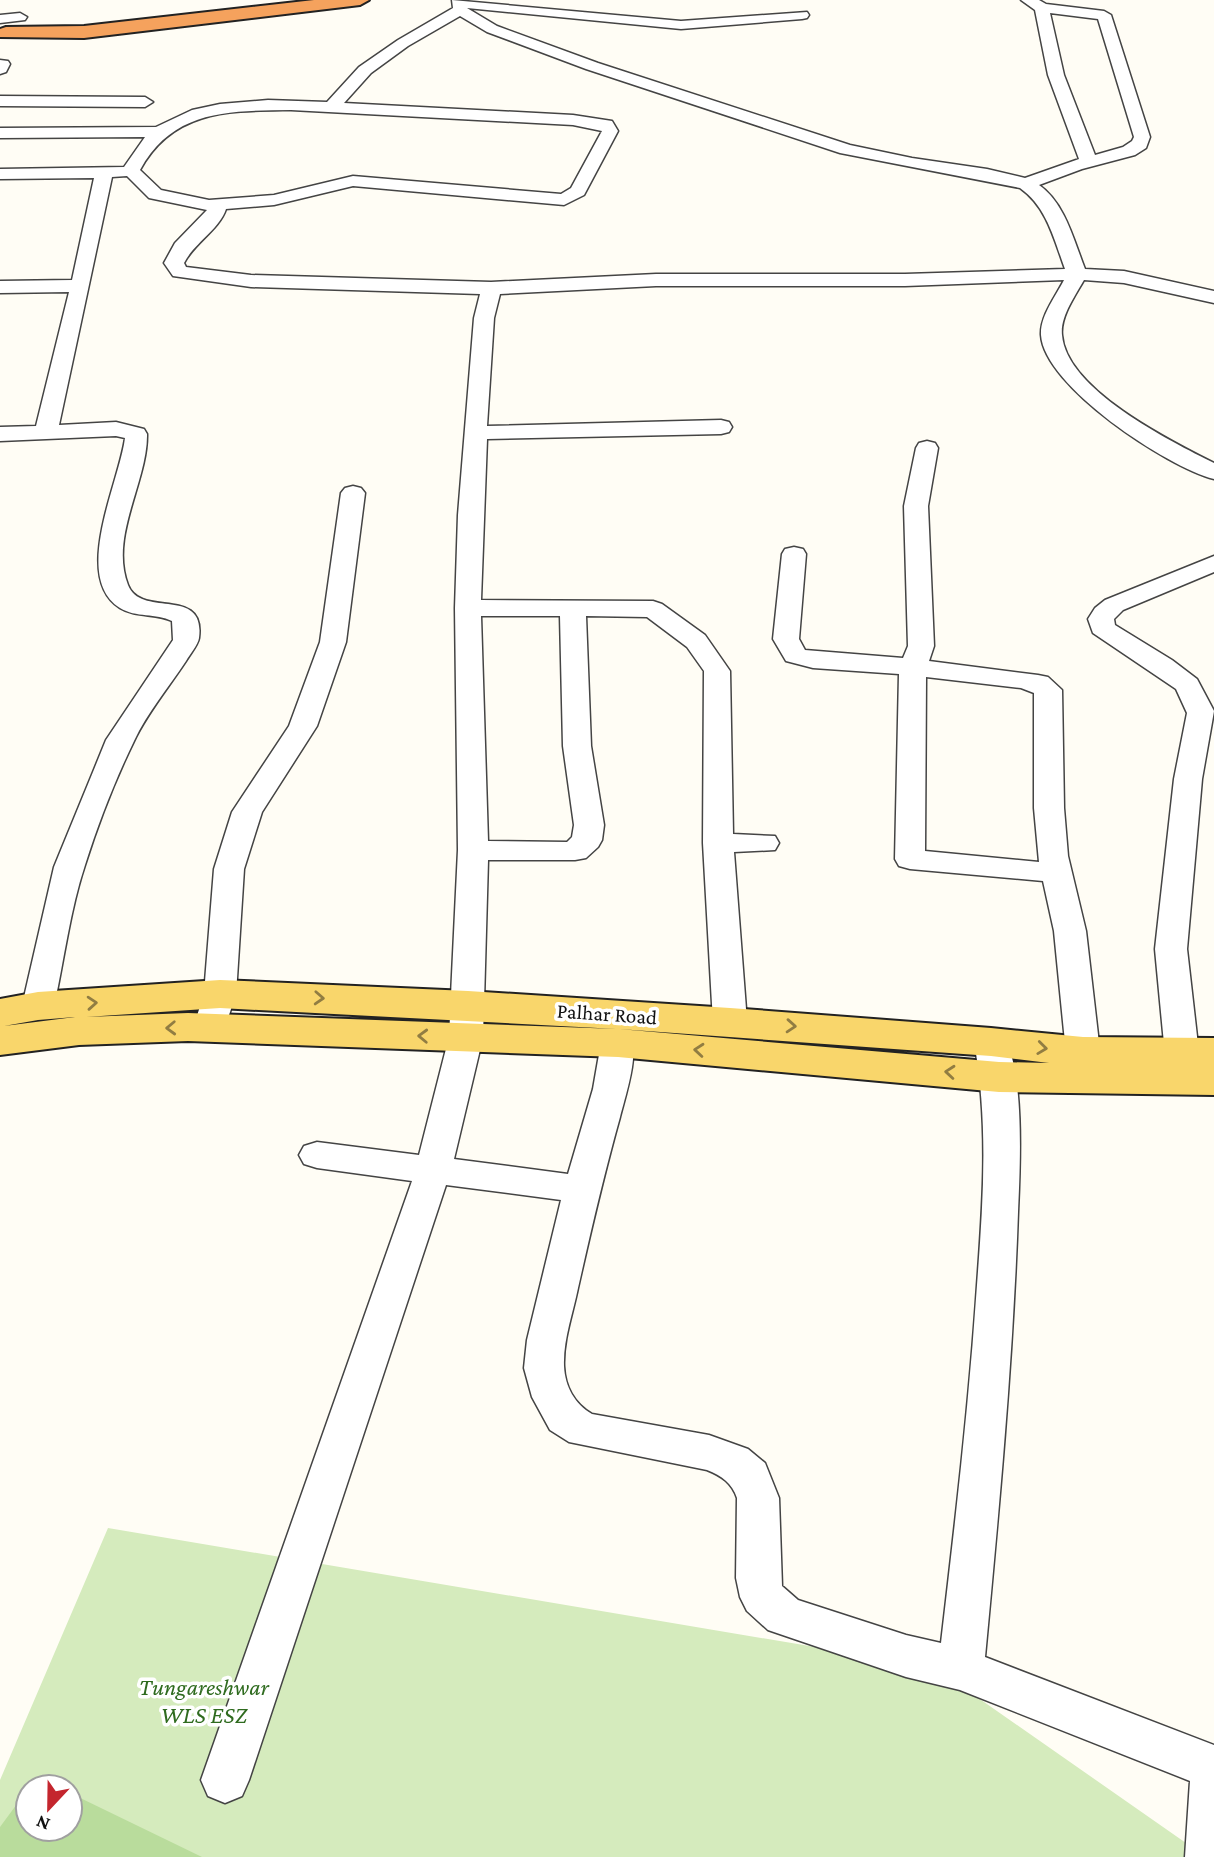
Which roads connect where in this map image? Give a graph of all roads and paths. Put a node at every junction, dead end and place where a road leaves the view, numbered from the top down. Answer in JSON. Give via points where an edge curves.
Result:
{"nodes":[{"id":1,"x":222,"y":0,"type":"edge"},
{"id":2,"x":278,"y":0,"type":"edge"},
{"id":3,"x":360,"y":0,"type":"edge"},
{"id":4,"x":460,"y":4,"type":"edge"},
{"id":5,"x":1035,"y":4,"type":"edge"},
{"id":6,"x":45,"y":14,"type":"dead end"},
{"id":7,"x":802,"y":15,"type":"dead end"},
{"id":8,"x":80,"y":20,"type":"junction"},
{"id":9,"x":1,"y":27,"type":"edge"},
{"id":10,"x":0,"y":101,"type":"edge"},
{"id":11,"x":145,"y":102,"type":"dead end"},
{"id":12,"x":330,"y":108,"type":"junction"},
{"id":13,"x":0,"y":132,"type":"edge"},
{"id":14,"x":156,"y":132,"type":"junction"},
{"id":15,"x":1089,"y":162,"type":"junction"},
{"id":16,"x":131,"y":171,"type":"junction"},
{"id":17,"x":104,"y":173,"type":"junction"},
{"id":18,"x":0,"y":174,"type":"edge"},
{"id":19,"x":1026,"y":184,"type":"junction"},
{"id":20,"x":210,"y":205,"type":"junction"},
{"id":21,"x":1077,"y":274,"type":"junction"},
{"id":22,"x":78,"y":286,"type":"junction"},
{"id":23,"x":0,"y":287,"type":"edge"},
{"id":24,"x":491,"y":288,"type":"junction"},
{"id":25,"x":1214,"y":297,"type":"edge"},
{"id":26,"x":721,"y":426,"type":"dead end"},
{"id":27,"x":46,"y":432,"type":"junction"},
{"id":28,"x":477,"y":433,"type":"junction"},
{"id":29,"x":7,"y":434,"type":"edge"},
{"id":30,"x":927,"y":448,"type":"dead end"},
{"id":31,"x":0,"y":460,"type":"edge"},
{"id":32,"x":1214,"y":472,"type":"edge"},
{"id":33,"x":354,"y":494,"type":"dead end"},
{"id":34,"x":794,"y":554,"type":"dead end"},
{"id":35,"x":1214,"y":563,"type":"edge"},
{"id":36,"x":468,"y":608,"type":"junction"},
{"id":37,"x":573,"y":609,"type":"junction"},
{"id":38,"x":913,"y":667,"type":"junction"},
{"id":39,"x":718,"y":843,"type":"junction"},
{"id":40,"x":764,"y":843,"type":"dead end"},
{"id":41,"x":473,"y":850,"type":"junction"},
{"id":42,"x":1057,"y":873,"type":"junction"},
{"id":43,"x":19,"y":1009,"type":"edge"},
{"id":44,"x":215,"y":1011,"type":"junction"},
{"id":45,"x":730,"y":1022,"type":"junction"},
{"id":46,"x":464,"y":1039,"type":"junction"},
{"id":47,"x":0,"y":1041,"type":"edge"},
{"id":48,"x":618,"y":1043,"type":"junction"},
{"id":49,"x":1083,"y":1052,"type":"junction"},
{"id":50,"x":1198,"y":1054,"type":"edge"},
{"id":51,"x":995,"y":1059,"type":"junction"},
{"id":52,"x":1214,"y":1080,"type":"edge"},
{"id":53,"x":317,"y":1155,"type":"dead end"},
{"id":54,"x":434,"y":1168,"type":"junction"},
{"id":55,"x":582,"y":1189,"type":"junction"},
{"id":56,"x":961,"y":1669,"type":"junction"},
{"id":57,"x":1214,"y":1768,"type":"edge"},
{"id":58,"x":225,"y":1780,"type":"dead end"},
{"id":59,"x":1209,"y":1857,"type":"edge"}],
"edges":[{"from":1,"to":8,"type":"highway"},
{"from":2,"to":8,"type":"highway"},
{"from":3,"to":9,"type":"highway","via":[[83,32]]},
{"from":4,"to":7,"type":"street","via":[[681,25]]},
{"from":4,"to":12,"type":"street","via":[[365,70]]},
{"from":4,"to":19,"type":"street","via":[[492,29],[846,149]]},
{"from":5,"to":15,"type":"street"},
{"from":5,"to":15,"type":"street","via":[[1104,15],[1142,137],[1129,151]]},
{"from":6,"to":9,"type":"highway","via":[[20,17]]},
{"from":8,"to":9,"type":"highway"},
{"from":10,"to":11,"type":"street"},
{"from":12,"to":14,"type":"street","via":[[222,108]]},
{"from":12,"to":20,"type":"street","via":[[573,120],[606,125],[610,131],[578,191],[564,200],[353,181],[274,200]]},
{"from":13,"to":14,"type":"street"},
{"from":14,"to":16,"type":"street"},
{"from":15,"to":19,"type":"street"},
{"from":16,"to":17,"type":"street"},
{"from":16,"to":20,"type":"street","via":[[155,194]]},
{"from":17,"to":18,"type":"street"},
{"from":17,"to":22,"type":"street"},
{"from":19,"to":21,"type":"street","via":[[1040,194],[1055,217]]},
{"from":20,"to":24,"type":"street","via":[[217,207],[215,214],[182,247],[174,263],[180,272],[251,281]]},
{"from":21,"to":24,"type":"street","via":[[905,280],[656,280]]},
{"from":21,"to":25,"type":"street","via":[[1124,277]]},
{"from":21,"to":32,"type":"street","via":[[1050,334],[1057,357],[1102,406]]},
{"from":22,"to":23,"type":"street"},
{"from":22,"to":27,"type":"street"},
{"from":24,"to":28,"type":"street","via":[[484,318]]},
{"from":26,"to":28,"type":"street"},
{"from":27,"to":29,"type":"street"},
{"from":27,"to":43,"type":"street","via":[[116,429],[136,434],[113,543],[111,564],[117,592],[138,607],[178,613],[185,618],[187,630],[186,640],[120,740]]},
{"from":28,"to":36,"type":"street"},
{"from":29,"to":31,"type":"street"},
{"from":30,"to":38,"type":"street","via":[[916,506],[921,646]]},
{"from":33,"to":44,"type":"street","via":[[333,642],[303,726],[247,813],[229,869]]},
{"from":34,"to":38,"type":"street","via":[[786,639],[795,655]]},
{"from":35,"to":50,"type":"street","via":[[1114,606],[1101,620],[1113,637],[1187,685],[1201,713],[1188,779],[1171,949]]},
{"from":36,"to":37,"type":"street"},
{"from":36,"to":41,"type":"street"},
{"from":37,"to":39,"type":"street","via":[[653,609],[696,641],[708,656],[717,671]]},
{"from":37,"to":41,"type":"street","via":[[577,746],[589,825],[587,840],[575,851]]},
{"from":38,"to":42,"type":"street","via":[[1038,683],[1048,690],[1049,808]]},
{"from":38,"to":42,"type":"street","via":[[910,859]]},
{"from":39,"to":40,"type":"street"},
{"from":39,"to":45,"type":"street"},
{"from":41,"to":46,"type":"street"},
{"from":42,"to":49,"type":"street","via":[[1070,931]]},
{"from":43,"to":44,"type":"main road","name":"Palhar Road","one_way":true},
{"from":44,"to":46,"type":"main road","name":"Palhar Road"},
{"from":44,"to":47,"type":"main road","name":"Palhar Road","one_way":true},
{"from":45,"to":46,"type":"main road","name":"Palhar Road"},
{"from":45,"to":51,"type":"main road","name":"Palhar Road","one_way":true},
{"from":46,"to":48,"type":"main road","name":"Palhar Road"},
{"from":46,"to":54,"type":"street"},
{"from":51,"to":48,"type":"main road","name":"Palhar Road","one_way":true},
{"from":48,"to":55,"type":"street"},
{"from":49,"to":50,"type":"main road","name":"Palhar Road"},
{"from":51,"to":49,"type":"main road","name":"Palhar Road","one_way":true},
{"from":51,"to":52,"type":"main road","name":"Palhar Road"},
{"from":51,"to":56,"type":"street","via":[[1002,1178],[995,1305]]},
{"from":53,"to":54,"type":"street"},
{"from":54,"to":55,"type":"street"},
{"from":54,"to":58,"type":"street"},
{"from":55,"to":56,"type":"street","via":[[544,1368],[552,1397],[565,1418],[583,1430],[709,1453],[733,1462],[750,1476],[758,1498],[762,1597],[784,1616]]},
{"from":56,"to":57,"type":"street"},
{"from":57,"to":59,"type":"street"}]}
